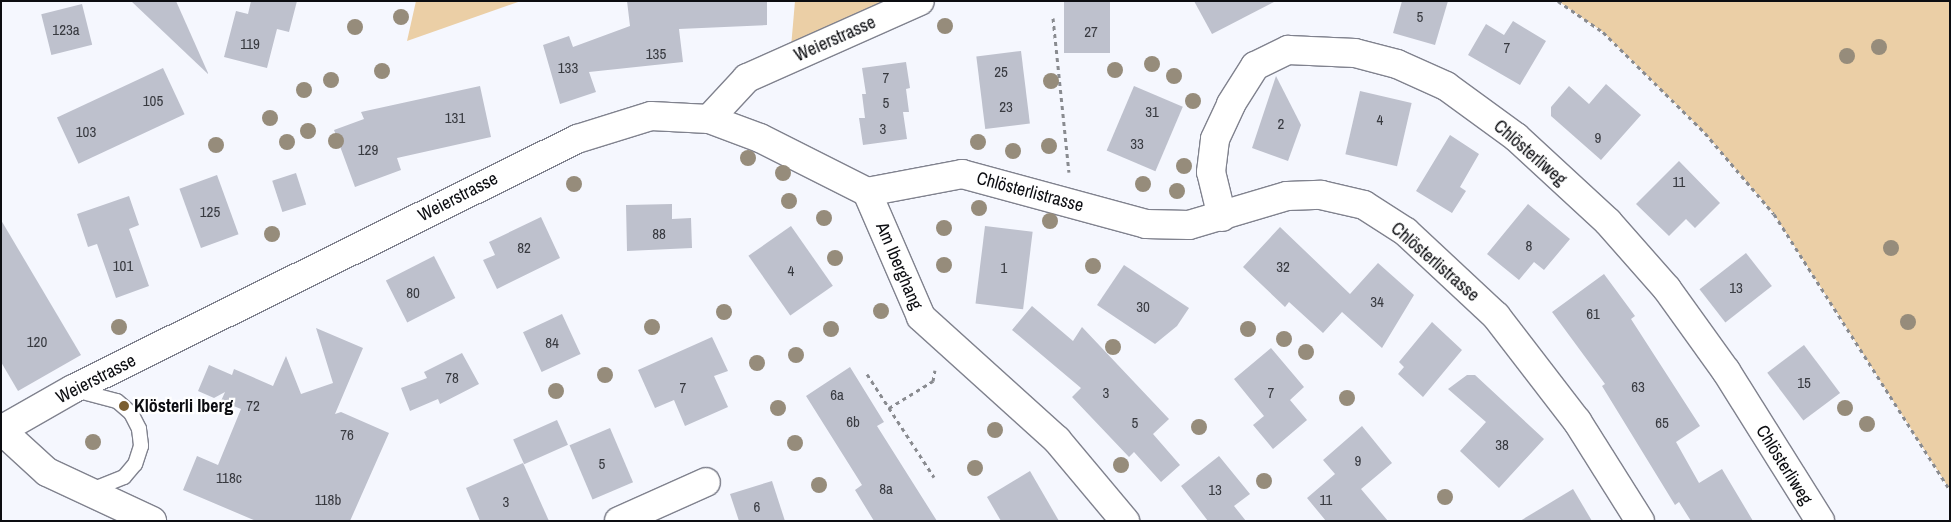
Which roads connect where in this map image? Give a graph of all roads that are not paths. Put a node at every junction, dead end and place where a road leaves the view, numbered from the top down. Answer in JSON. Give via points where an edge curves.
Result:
{"nodes":[{"id":1,"x":920,"y":1,"type":"edge"},
{"id":2,"x":709,"y":119,"type":"junction"},
{"id":3,"x":867,"y":192,"type":"junction"},
{"id":4,"x":1222,"y":217,"type":"junction"},
{"id":5,"x":73,"y":390,"type":"junction"},
{"id":6,"x":1,"y":430,"type":"edge"},
{"id":7,"x":706,"y":482,"type":"dead end"},
{"id":8,"x":86,"y":492,"type":"junction"},
{"id":9,"x":152,"y":521,"type":"edge"},
{"id":10,"x":619,"y":521,"type":"edge"},
{"id":11,"x":1125,"y":521,"type":"edge"},
{"id":12,"x":1640,"y":521,"type":"edge"},
{"id":13,"x":1820,"y":521,"type":"edge"}],
"edges":[{"from":1,"to":2,"type":"street","name":"Weierstrasse","via":[[747,78]]},
{"from":2,"to":3,"type":"street","via":[[760,138]]},
{"from":2,"to":5,"type":"street","name":"Weierstrasse","via":[[652,116],[577,139]]},
{"from":3,"to":4,"type":"street","name":"Chlösterlistrasse","via":[[962,174],[1146,224],[1189,225]]},
{"from":3,"to":11,"type":"street","name":"Am Iberghang","via":[[921,317],[1057,440]]},
{"from":4,"to":12,"type":"street","name":"Chlösterlistrasse","via":[[1287,196],[1321,195],[1364,205],[1406,232],[1496,316],[1577,421]]},
{"from":4,"to":13,"type":"street","name":"Chlösterliweg","via":[[1211,172],[1215,140],[1231,104],[1255,66],[1288,50],[1355,53],[1397,64],[1446,86],[1516,137],[1608,222],[1667,289],[1726,371]]},
{"from":5,"to":6,"type":"street","name":"Weierstrasse"},
{"from":5,"to":8,"type":"lane","via":[[117,401],[131,412],[139,429],[141,446],[135,464],[124,477]]},
{"from":6,"to":8,"type":"street","via":[[47,472]]},
{"from":7,"to":10,"type":"street"},
{"from":8,"to":9,"type":"street"}]}
